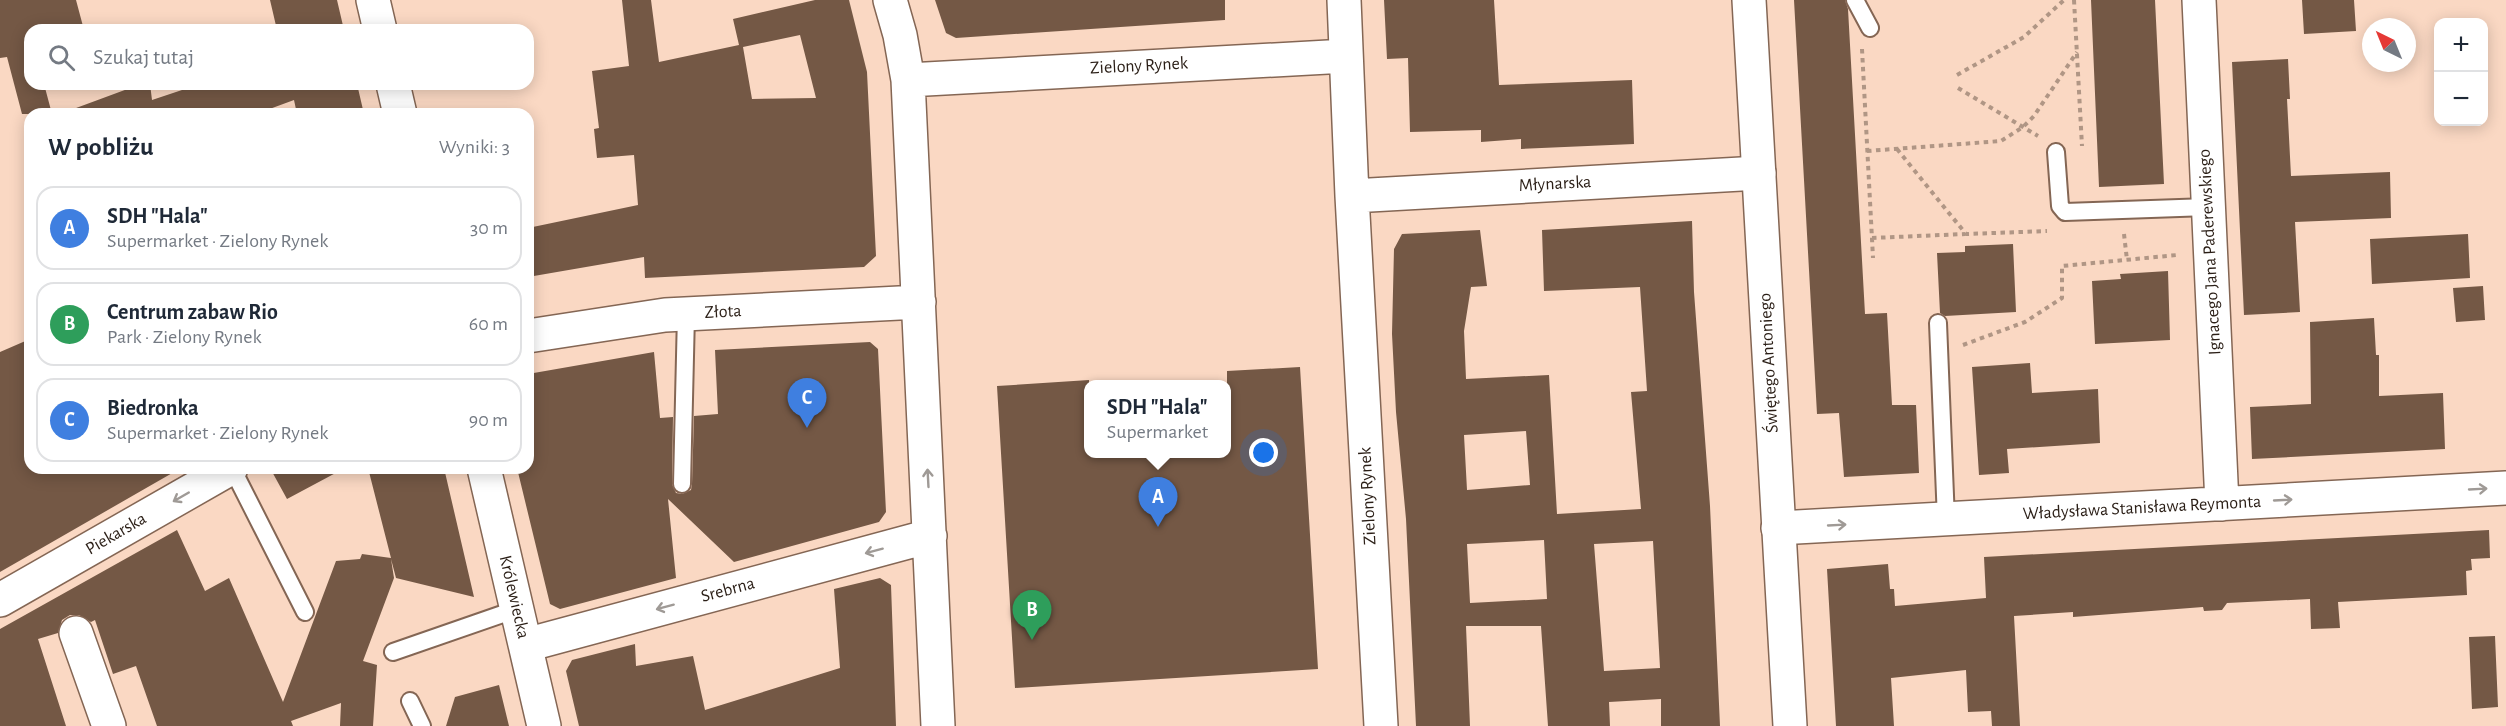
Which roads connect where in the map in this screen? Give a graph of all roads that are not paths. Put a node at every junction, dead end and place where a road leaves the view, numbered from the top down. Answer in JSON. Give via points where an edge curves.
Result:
{"nodes":[{"id":1,"x":373,"y":0,"type":"edge"},
{"id":2,"x":890,"y":0,"type":"edge"},
{"id":3,"x":1344,"y":0,"type":"edge"},
{"id":4,"x":1749,"y":0,"type":"edge"},
{"id":5,"x":2199,"y":0,"type":"edge"},
{"id":6,"x":1857,"y":4,"type":"edge"},
{"id":7,"x":379,"y":24,"type":"edge"},
{"id":8,"x":1870,"y":28,"type":"dead end"},
{"id":9,"x":1346,"y":56,"type":"junction"},
{"id":10,"x":908,"y":80,"type":"junction"},
{"id":11,"x":394,"y":90,"type":"edge"},
{"id":12,"x":399,"y":108,"type":"edge"},
{"id":13,"x":2056,"y":152,"type":"dead end"},
{"id":14,"x":1759,"y":172,"type":"junction"},
{"id":15,"x":1352,"y":196,"type":"junction"},
{"id":16,"x":2208,"y":207,"type":"junction"},
{"id":17,"x":919,"y":302,"type":"junction"},
{"id":18,"x":686,"y":314,"type":"junction"},
{"id":19,"x":1938,"y":323,"type":"dead end"},
{"id":20,"x":534,"y":335,"type":"edge"},
{"id":21,"x":221,"y":474,"type":"edge"},
{"id":22,"x":235,"y":474,"type":"edge"},
{"id":23,"x":485,"y":474,"type":"edge"},
{"id":24,"x":682,"y":484,"type":"dead end"},
{"id":25,"x":2506,"y":488,"type":"edge"},
{"id":26,"x":2222,"y":504,"type":"junction"},
{"id":27,"x":1946,"y":519,"type":"junction"},
{"id":28,"x":1778,"y":528,"type":"junction"},
{"id":29,"x":930,"y":536,"type":"junction"},
{"id":30,"x":0,"y":600,"type":"edge"},
{"id":31,"x":517,"y":609,"type":"junction"},
{"id":32,"x":305,"y":612,"type":"dead end"},
{"id":33,"x":76,"y":633,"type":"dead end"},
{"id":34,"x":526,"y":645,"type":"junction"},
{"id":35,"x":393,"y":652,"type":"dead end"},
{"id":36,"x":410,"y":701,"type":"dead end"},
{"id":37,"x":109,"y":726,"type":"edge"},
{"id":38,"x":422,"y":726,"type":"edge"},
{"id":39,"x":544,"y":726,"type":"edge"},
{"id":40,"x":938,"y":726,"type":"edge"},
{"id":41,"x":1381,"y":726,"type":"edge"},
{"id":42,"x":1790,"y":726,"type":"edge"}],
"edges":[{"from":1,"to":7,"type":"street"},
{"from":2,"to":10,"type":"street"},
{"from":3,"to":9,"type":"street"},
{"from":4,"to":14,"type":"street","name":"Świętego Antoniego"},
{"from":5,"to":16,"type":"street","name":"Ignacego Jana Paderewskiego"},
{"from":6,"to":8,"type":"lane"},
{"from":9,"to":10,"type":"street","name":"Zielony Rynek"},
{"from":9,"to":15,"type":"street","name":"Zielony Rynek"},
{"from":10,"to":17,"type":"street"},
{"from":11,"to":12,"type":"street"},
{"from":13,"to":16,"type":"lane","via":[[2060,206],[2065,212]]},
{"from":14,"to":15,"type":"street","name":"Młynarska"},
{"from":14,"to":28,"type":"street","name":"Świętego Antoniego"},
{"from":15,"to":41,"type":"street","name":"Zielony Rynek"},
{"from":16,"to":26,"type":"street","name":"Ignacego Jana Paderewskiego"},
{"from":17,"to":18,"type":"street","name":"Złota"},
{"from":29,"to":17,"type":"street","one_way":true},
{"from":18,"to":20,"type":"street","name":"Złota"},
{"from":18,"to":24,"type":"lane"},
{"from":19,"to":27,"type":"lane"},
{"from":21,"to":30,"type":"street","name":"Piekarska","one_way":true},
{"from":22,"to":32,"type":"lane"},
{"from":23,"to":31,"type":"street","name":"Królewiecka"},
{"from":26,"to":25,"type":"street","name":"Władysława Stanisława Reymonta","one_way":true},
{"from":26,"to":27,"type":"street","name":"Władysława Stanisława Reymonta"},
{"from":28,"to":27,"type":"street","name":"Władysława Stanisława Reymonta","one_way":true},
{"from":28,"to":42,"type":"street","name":"Świętego Antoniego"},
{"from":29,"to":34,"type":"street","name":"Srebrna","one_way":true},
{"from":29,"to":40,"type":"street"},
{"from":31,"to":34,"type":"street","name":"Królewiecka"},
{"from":31,"to":35,"type":"lane"},
{"from":33,"to":37,"type":"street"},
{"from":34,"to":39,"type":"street","name":"Królewiecka"},
{"from":36,"to":38,"type":"lane"}]}
